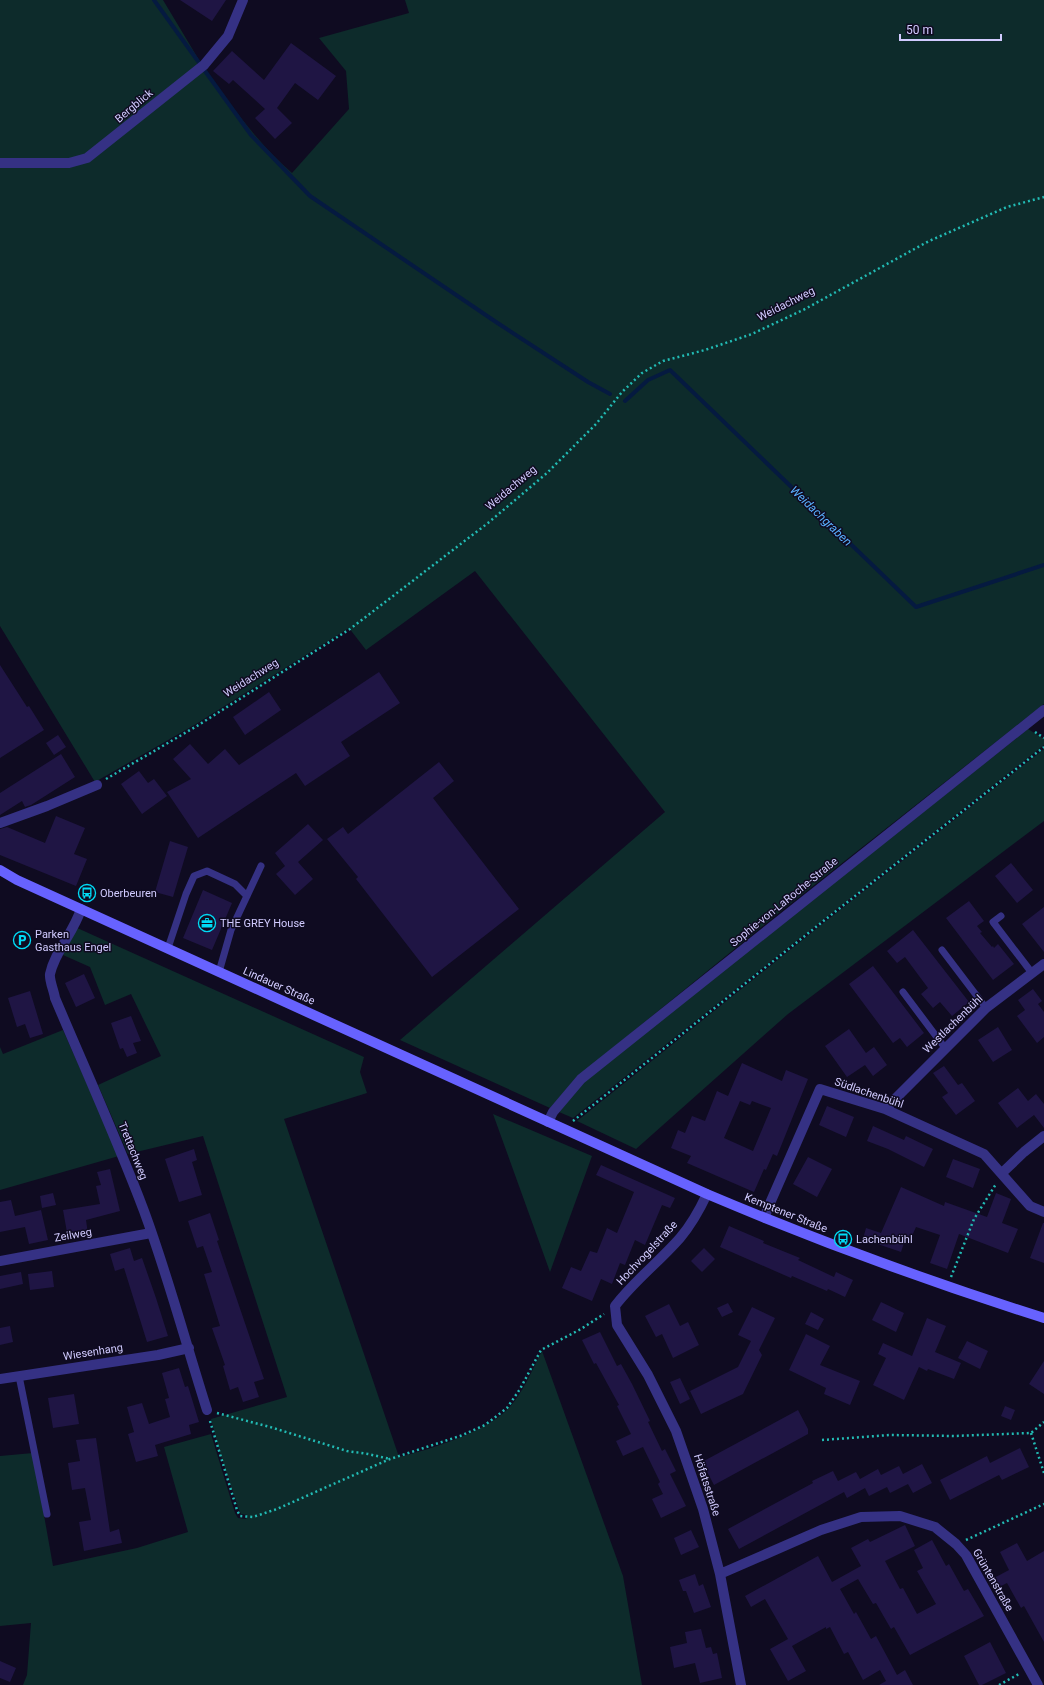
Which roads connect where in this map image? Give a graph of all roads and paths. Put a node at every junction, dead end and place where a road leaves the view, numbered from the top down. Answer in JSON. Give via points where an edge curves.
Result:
{"nodes":[{"id":1,"x":243,"y":0,"type":"edge"},
{"id":2,"x":0,"y":163,"type":"edge"},
{"id":3,"x":1044,"y":196,"type":"edge"},
{"id":4,"x":1044,"y":710,"type":"edge"},
{"id":5,"x":1044,"y":747,"type":"edge"},
{"id":6,"x":97,"y":785,"type":"joint"},
{"id":7,"x":0,"y":823,"type":"edge"},
{"id":8,"x":261,"y":866,"type":"dead end"},
{"id":9,"x":0,"y":870,"type":"edge"},
{"id":10,"x":247,"y":896,"type":"junction"},
{"id":11,"x":81,"y":909,"type":"junction"},
{"id":12,"x":1001,"y":916,"type":"dead end"},
{"id":13,"x":168,"y":948,"type":"junction"},
{"id":14,"x":942,"y":950,"type":"dead end"},
{"id":15,"x":1044,"y":964,"type":"edge"},
{"id":16,"x":218,"y":972,"type":"junction"},
{"id":17,"x":1032,"y":973,"type":"junction"},
{"id":18,"x":903,"y":992,"type":"dead end"},
{"id":19,"x":986,"y":1008,"type":"junction"},
{"id":20,"x":945,"y":1048,"type":"junction"},
{"id":21,"x":885,"y":1109,"type":"junction"},
{"id":22,"x":548,"y":1122,"type":"junction"},
{"id":23,"x":572,"y":1122,"type":"dead end"},
{"id":24,"x":1044,"y":1136,"type":"edge"},
{"id":25,"x":1002,"y":1174,"type":"junction"},
{"id":26,"x":708,"y":1194,"type":"junction"},
{"id":27,"x":1044,"y":1212,"type":"edge"},
{"id":28,"x":765,"y":1218,"type":"junction"},
{"id":29,"x":151,"y":1233,"type":"junction"},
{"id":30,"x":0,"y":1261,"type":"edge"},
{"id":31,"x":947,"y":1287,"type":"junction"},
{"id":32,"x":614,"y":1306,"type":"junction"},
{"id":33,"x":1044,"y":1318,"type":"edge"},
{"id":34,"x":189,"y":1348,"type":"junction"},
{"id":35,"x":19,"y":1376,"type":"junction"},
{"id":36,"x":0,"y":1379,"type":"edge"},
{"id":37,"x":207,"y":1410,"type":"junction"},
{"id":38,"x":1044,"y":1422,"type":"edge"},
{"id":39,"x":1031,"y":1433,"type":"junction"},
{"id":40,"x":822,"y":1440,"type":"dead end"},
{"id":41,"x":390,"y":1460,"type":"junction"},
{"id":42,"x":1044,"y":1473,"type":"edge"},
{"id":43,"x":1044,"y":1504,"type":"edge"},
{"id":44,"x":47,"y":1514,"type":"dead end"},
{"id":45,"x":956,"y":1544,"type":"junction"},
{"id":46,"x":720,"y":1574,"type":"junction"},
{"id":47,"x":1030,"y":1668,"type":"junction"},
{"id":48,"x":740,"y":1685,"type":"edge"},
{"id":49,"x":999,"y":1685,"type":"edge"},
{"id":50,"x":1038,"y":1685,"type":"edge"}],
"edges":[{"from":1,"to":2,"type":"street","name":"Bergblick","via":[[228,36],[202,67],[87,158],[69,164]]},
{"from":3,"to":6,"type":"path","name":"Weidachweg","via":[[1007,207],[929,241],[805,309],[752,334],[663,361],[642,373],[547,473],[488,523],[350,629],[197,726]]},
{"from":4,"to":22,"type":"street","name":"Sophie-von-LaRoche-Straße","via":[[581,1079],[552,1112]]},
{"from":5,"to":23,"type":"path"},
{"from":6,"to":7,"type":"street"},
{"from":8,"to":10,"type":"lane"},
{"from":9,"to":11,"type":"main road","name":"Lindauer Straße"},
{"from":10,"to":13,"type":"lane","via":[[236,884],[207,871],[194,876]]},
{"from":10,"to":16,"type":"lane","via":[[231,930]]},
{"from":11,"to":13,"type":"main road","name":"Lindauer Straße"},
{"from":11,"to":29,"type":"street","name":"Trettachweg","via":[[50,975],[55,998],[120,1148]]},
{"from":12,"to":17,"type":"lane","via":[[993,922]]},
{"from":13,"to":16,"type":"main road","name":"Lindauer Straße"},
{"from":14,"to":19,"type":"lane"},
{"from":15,"to":17,"type":"street","name":"Westlachenbühl"},
{"from":16,"to":22,"type":"main road","name":"Lindauer Straße"},
{"from":17,"to":19,"type":"street","name":"Westlachenbühl"},
{"from":18,"to":20,"type":"lane"},
{"from":19,"to":20,"type":"street","name":"Westlachenbühl"},
{"from":20,"to":21,"type":"street","name":"Westlachenbühl"},
{"from":21,"to":25,"type":"street","name":"Südlachenbühl","via":[[984,1154]]},
{"from":21,"to":28,"type":"street","name":"Südlachenbühl","via":[[820,1089]]},
{"from":22,"to":26,"type":"main road","name":"Kemptener Straße"},
{"from":24,"to":25,"type":"street"},
{"from":25,"to":27,"type":"street","name":"Südlachenbühl","via":[[1030,1206]]},
{"from":25,"to":31,"type":"path","via":[[974,1219]]},
{"from":26,"to":28,"type":"main road","name":"Kemptener Straße"},
{"from":26,"to":32,"type":"street","name":"Hochvogelstraße","via":[[680,1238]]},
{"from":28,"to":31,"type":"main road","name":"Kemptener Straße"},
{"from":29,"to":30,"type":"street","name":"Zeilweg"},
{"from":29,"to":34,"type":"street","name":"Trettachweg"},
{"from":31,"to":33,"type":"main road","name":"Kemptener Straße"},
{"from":32,"to":41,"type":"path","via":[[581,1329],[541,1350],[507,1408],[485,1425]]},
{"from":32,"to":46,"type":"street","name":"Höfatsstraße","via":[[617,1325],[648,1376],[676,1431],[703,1508]]},
{"from":34,"to":35,"type":"street","name":"Wiesenhang"},
{"from":34,"to":37,"type":"street","name":"Trettachweg"},
{"from":35,"to":36,"type":"street","name":"Wiesenhang"},
{"from":35,"to":44,"type":"lane"},
{"from":37,"to":41,"type":"path","via":[[347,1451]]},
{"from":37,"to":41,"type":"path","via":[[240,1516],[253,1517],[277,1509]]},
{"from":38,"to":39,"type":"path"},
{"from":39,"to":40,"type":"path","via":[[890,1435]]},
{"from":39,"to":42,"type":"path"},
{"from":43,"to":45,"type":"path"},
{"from":45,"to":46,"type":"street","name":"Grüntenstraße","via":[[935,1527],[900,1516],[861,1517],[821,1530]]},
{"from":45,"to":47,"type":"street","name":"Grüntenstraße","via":[[966,1555]]},
{"from":46,"to":48,"type":"street","name":"Höfatsstraße"},
{"from":47,"to":49,"type":"path"},
{"from":47,"to":50,"type":"street","name":"Grüntenstraße"}]}
